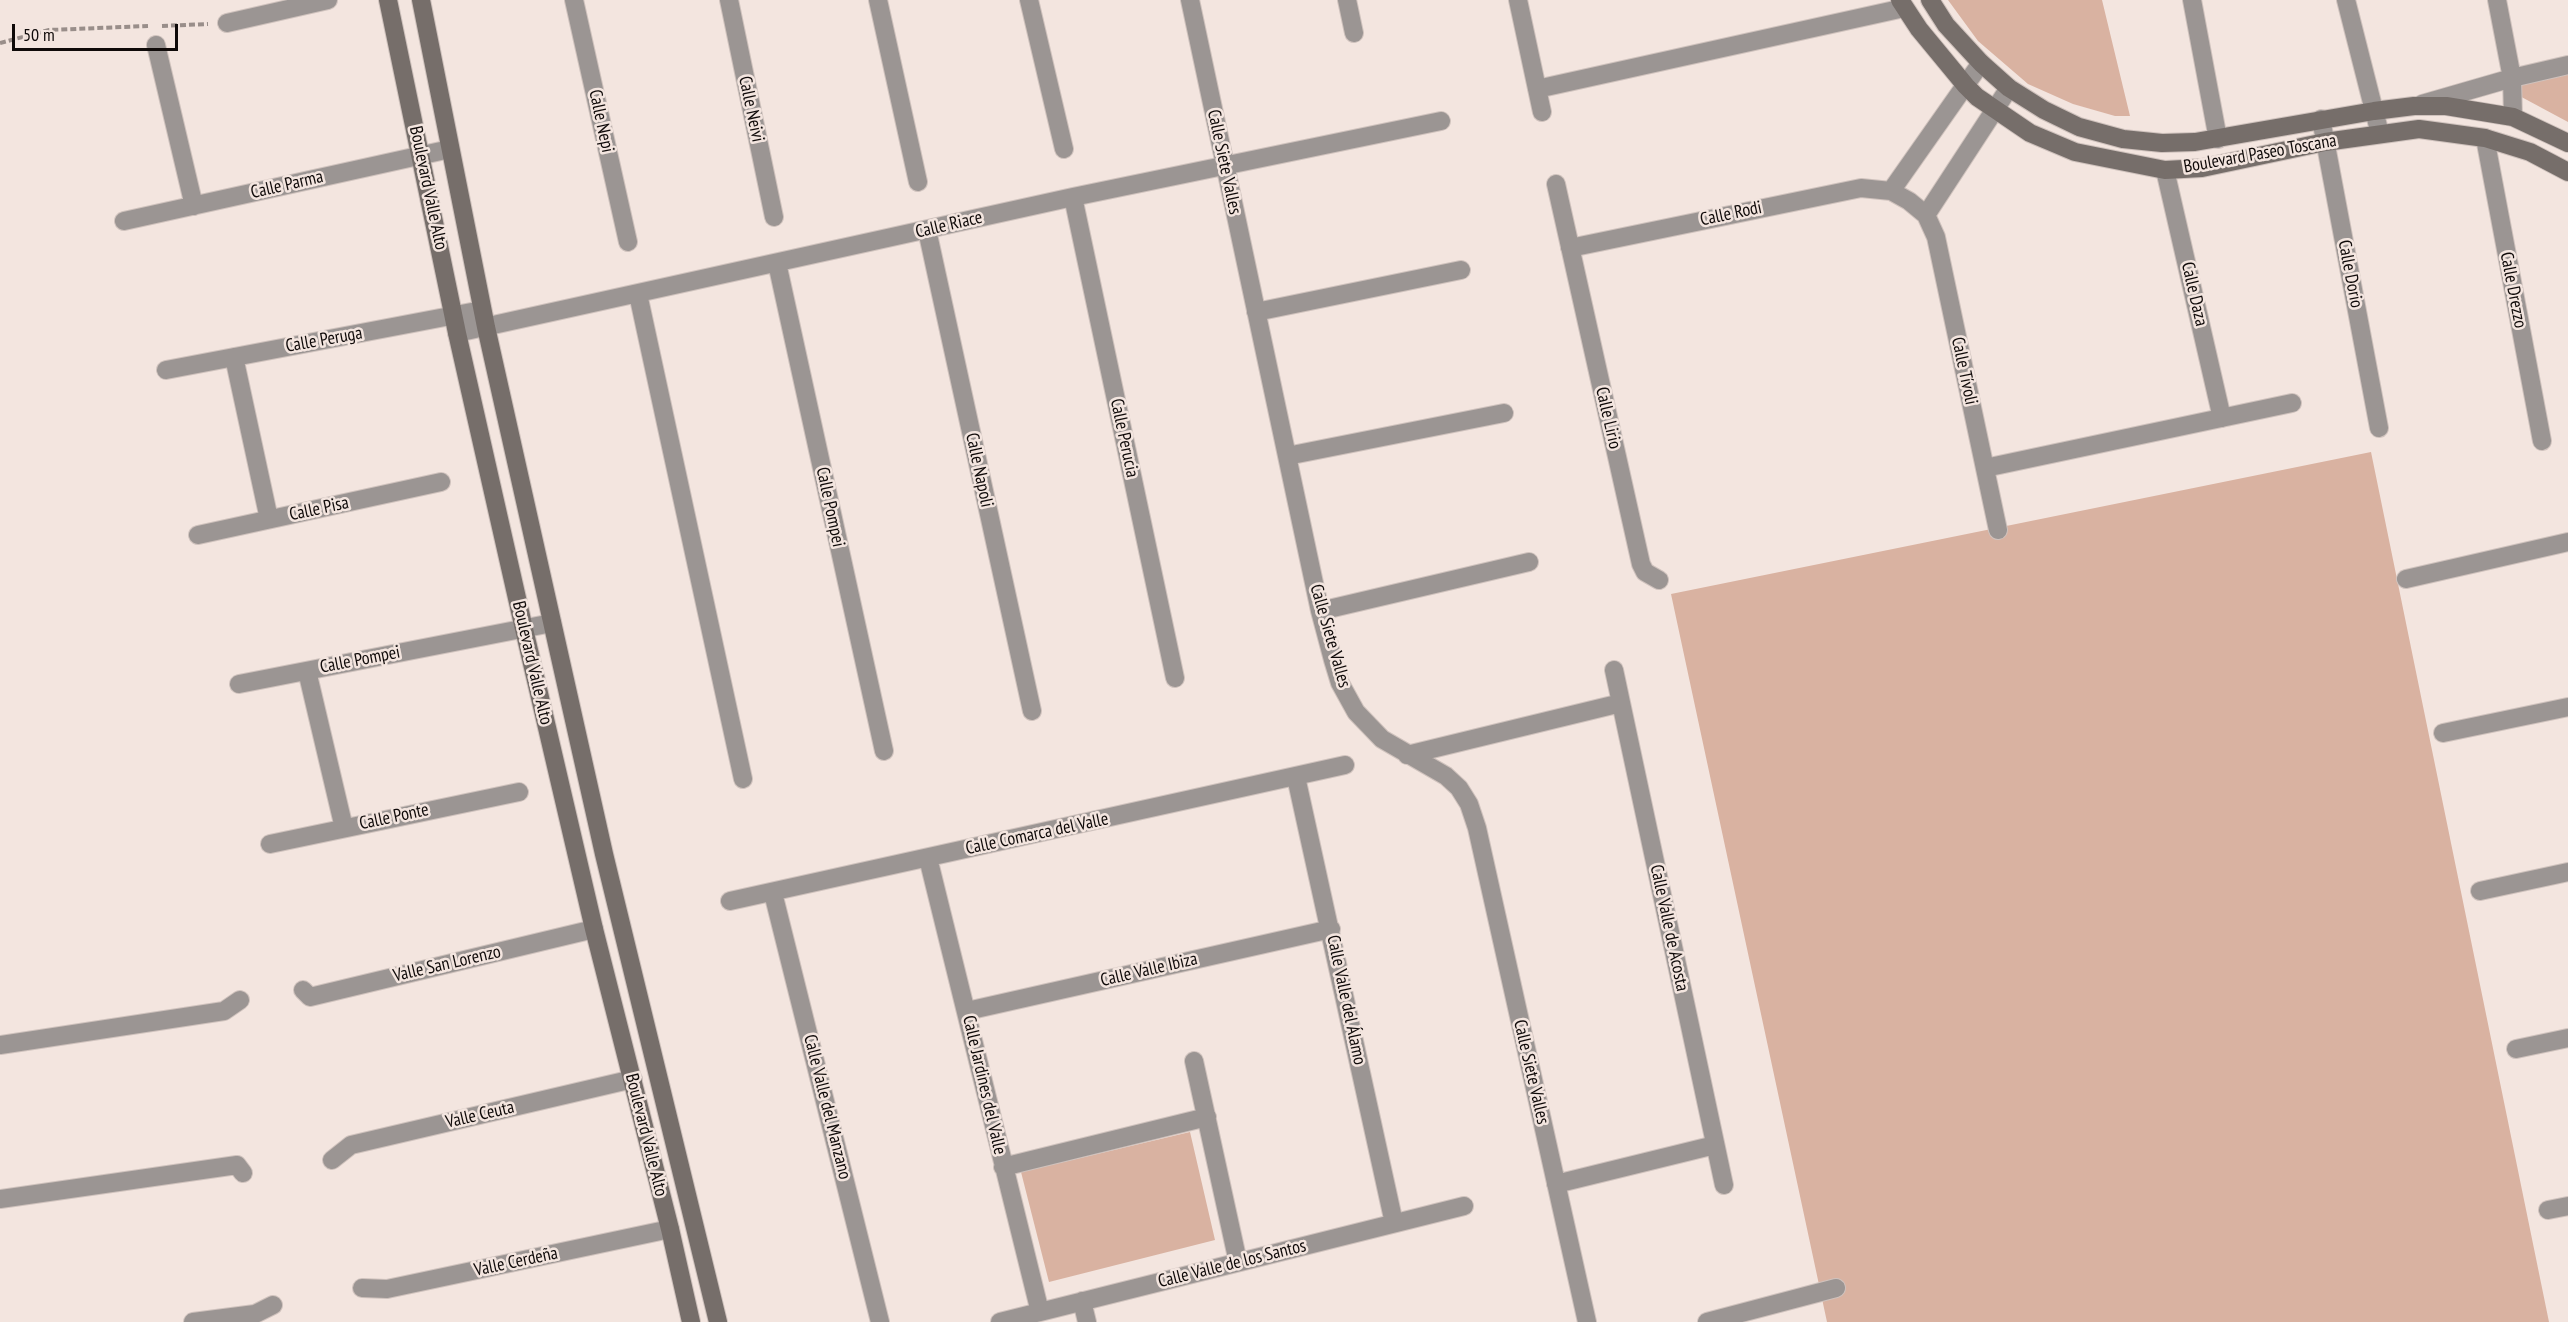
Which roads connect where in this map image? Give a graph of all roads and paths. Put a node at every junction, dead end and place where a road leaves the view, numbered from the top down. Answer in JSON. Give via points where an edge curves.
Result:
{"nodes":[{"id":1,"x":328,"y":0,"type":"edge"},
{"id":2,"x":388,"y":0,"type":"edge"},
{"id":3,"x":421,"y":0,"type":"edge"},
{"id":4,"x":574,"y":0,"type":"edge"},
{"id":5,"x":729,"y":0,"type":"edge"},
{"id":6,"x":878,"y":0,"type":"edge"},
{"id":7,"x":1029,"y":0,"type":"edge"},
{"id":8,"x":1190,"y":0,"type":"edge"},
{"id":9,"x":1347,"y":0,"type":"edge"},
{"id":10,"x":1518,"y":0,"type":"edge"},
{"id":11,"x":1930,"y":0,"type":"edge"},
{"id":12,"x":2192,"y":0,"type":"edge"},
{"id":13,"x":2346,"y":0,"type":"edge"},
{"id":14,"x":2497,"y":0,"type":"edge"},
{"id":15,"x":1902,"y":4,"type":"edge"},
{"id":16,"x":227,"y":23,"type":"joint"},
{"id":17,"x":1354,"y":33,"type":"dead end"},
{"id":18,"x":0,"y":43,"type":"edge"},
{"id":19,"x":156,"y":45,"type":"dead end"},
{"id":20,"x":1981,"y":63,"type":"junction"},
{"id":21,"x":2568,"y":65,"type":"edge"},
{"id":22,"x":2512,"y":78,"type":"junction"},
{"id":23,"x":1966,"y":86,"type":"junction"},
{"id":24,"x":2009,"y":88,"type":"junction"},
{"id":25,"x":1537,"y":89,"type":"junction"},
{"id":26,"x":2414,"y":106,"type":"junction"},
{"id":27,"x":1995,"y":110,"type":"junction"},
{"id":28,"x":2374,"y":111,"type":"junction"},
{"id":29,"x":1542,"y":112,"type":"dead end"},
{"id":30,"x":2513,"y":117,"type":"junction"},
{"id":31,"x":2321,"y":119,"type":"junction"},
{"id":32,"x":1441,"y":121,"type":"dead end"},
{"id":33,"x":2380,"y":134,"type":"junction"},
{"id":34,"x":2485,"y":138,"type":"junction"},
{"id":35,"x":2218,"y":140,"type":"junction"},
{"id":36,"x":2325,"y":142,"type":"junction"},
{"id":37,"x":2568,"y":143,"type":"edge"},
{"id":38,"x":450,"y":149,"type":"junction"},
{"id":39,"x":1064,"y":150,"type":"dead end"},
{"id":40,"x":421,"y":155,"type":"junction"},
{"id":41,"x":1225,"y":166,"type":"junction"},
{"id":42,"x":2165,"y":170,"type":"junction"},
{"id":43,"x":2568,"y":172,"type":"edge"},
{"id":44,"x":918,"y":182,"type":"dead end"},
{"id":45,"x":1556,"y":184,"type":"dead end"},
{"id":46,"x":1892,"y":191,"type":"junction"},
{"id":47,"x":1073,"y":197,"type":"junction"},
{"id":48,"x":194,"y":206,"type":"junction"},
{"id":49,"x":1926,"y":214,"type":"junction"},
{"id":50,"x":774,"y":217,"type":"dead end"},
{"id":51,"x":124,"y":221,"type":"dead end"},
{"id":52,"x":927,"y":230,"type":"junction"},
{"id":53,"x":628,"y":242,"type":"dead end"},
{"id":54,"x":1570,"y":248,"type":"junction"},
{"id":55,"x":777,"y":263,"type":"junction"},
{"id":56,"x":1461,"y":270,"type":"dead end"},
{"id":57,"x":638,"y":294,"type":"junction"},
{"id":58,"x":1256,"y":312,"type":"junction"},
{"id":59,"x":484,"y":318,"type":"junction"},
{"id":60,"x":456,"y":324,"type":"junction"},
{"id":61,"x":234,"y":357,"type":"junction"},
{"id":62,"x":166,"y":370,"type":"dead end"},
{"id":63,"x":2292,"y":403,"type":"dead end"},
{"id":64,"x":1504,"y":413,"type":"dead end"},
{"id":65,"x":2222,"y":418,"type":"junction"},
{"id":66,"x":2379,"y":428,"type":"dead end"},
{"id":67,"x":2542,"y":441,"type":"dead end"},
{"id":68,"x":1287,"y":456,"type":"junction"},
{"id":69,"x":1985,"y":468,"type":"junction"},
{"id":70,"x":441,"y":482,"type":"dead end"},
{"id":71,"x":269,"y":519,"type":"junction"},
{"id":72,"x":1998,"y":530,"type":"dead end"},
{"id":73,"x":198,"y":535,"type":"dead end"},
{"id":74,"x":2568,"y":542,"type":"edge"},
{"id":75,"x":1529,"y":562,"type":"dead end"},
{"id":76,"x":2406,"y":579,"type":"dead end"},
{"id":77,"x":1659,"y":580,"type":"dead end"},
{"id":78,"x":1320,"y":611,"type":"junction"},
{"id":79,"x":552,"y":623,"type":"junction"},
{"id":80,"x":524,"y":629,"type":"junction"},
{"id":81,"x":307,"y":670,"type":"junction"},
{"id":82,"x":1614,"y":670,"type":"dead end"},
{"id":83,"x":1175,"y":678,"type":"dead end"},
{"id":84,"x":239,"y":684,"type":"dead end"},
{"id":85,"x":1621,"y":702,"type":"junction"},
{"id":86,"x":2568,"y":707,"type":"edge"},
{"id":87,"x":1032,"y":711,"type":"dead end"},
{"id":88,"x":2443,"y":733,"type":"dead end"},
{"id":89,"x":884,"y":751,"type":"dead end"},
{"id":90,"x":1407,"y":755,"type":"junction"},
{"id":91,"x":1345,"y":765,"type":"dead end"},
{"id":92,"x":1296,"y":777,"type":"junction"},
{"id":93,"x":743,"y":779,"type":"dead end"},
{"id":94,"x":519,"y":792,"type":"dead end"},
{"id":95,"x":344,"y":828,"type":"junction"},
{"id":96,"x":270,"y":844,"type":"dead end"},
{"id":97,"x":928,"y":858,"type":"junction"},
{"id":98,"x":2568,"y":872,"type":"edge"},
{"id":99,"x":2480,"y":891,"type":"dead end"},
{"id":100,"x":773,"y":893,"type":"junction"},
{"id":101,"x":730,"y":902,"type":"dead end"},
{"id":102,"x":594,"y":929,"type":"junction"},
{"id":103,"x":1331,"y":929,"type":"junction"},
{"id":104,"x":303,"y":990,"type":"dead end"},
{"id":105,"x":240,"y":1000,"type":"dead end"},
{"id":106,"x":967,"y":1011,"type":"junction"},
{"id":107,"x":2568,"y":1038,"type":"edge"},
{"id":108,"x":0,"y":1045,"type":"edge"},
{"id":109,"x":2516,"y":1049,"type":"dead end"},
{"id":110,"x":1194,"y":1061,"type":"dead end"},
{"id":111,"x":633,"y":1079,"type":"junction"},
{"id":112,"x":1207,"y":1117,"type":"junction"},
{"id":113,"x":1715,"y":1144,"type":"junction"},
{"id":114,"x":332,"y":1160,"type":"dead end"},
{"id":115,"x":1003,"y":1167,"type":"junction"},
{"id":116,"x":243,"y":1173,"type":"dead end"},
{"id":117,"x":1556,"y":1184,"type":"junction"},
{"id":118,"x":1724,"y":1185,"type":"dead end"},
{"id":119,"x":0,"y":1199,"type":"edge"},
{"id":120,"x":1464,"y":1206,"type":"dead end"},
{"id":121,"x":2568,"y":1206,"type":"edge"},
{"id":122,"x":2548,"y":1210,"type":"dead end"},
{"id":123,"x":1394,"y":1223,"type":"junction"},
{"id":124,"x":670,"y":1229,"type":"junction"},
{"id":125,"x":1238,"y":1262,"type":"junction"},
{"id":126,"x":362,"y":1288,"type":"dead end"},
{"id":127,"x":1836,"y":1288,"type":"dead end"},
{"id":128,"x":1082,"y":1301,"type":"junction"},
{"id":129,"x":273,"y":1305,"type":"dead end"},
{"id":130,"x":1040,"y":1312,"type":"junction"},
{"id":131,"x":192,"y":1322,"type":"edge"},
{"id":132,"x":691,"y":1322,"type":"edge"},
{"id":133,"x":718,"y":1322,"type":"edge"},
{"id":134,"x":880,"y":1322,"type":"edge"},
{"id":135,"x":1000,"y":1322,"type":"edge"},
{"id":136,"x":1088,"y":1322,"type":"edge"},
{"id":137,"x":1587,"y":1322,"type":"edge"},
{"id":138,"x":1707,"y":1322,"type":"edge"}],
"edges":[{"from":1,"to":16,"type":"street"},
{"from":2,"to":40,"type":"street","name":"Boulevard Valle Alto"},
{"from":3,"to":38,"type":"street","name":"Boulevard Valle Alto"},
{"from":4,"to":53,"type":"street","name":"Calle Nepi"},
{"from":5,"to":50,"type":"street","name":"Calle Neivi"},
{"from":6,"to":44,"type":"street"},
{"from":7,"to":39,"type":"street"},
{"from":8,"to":41,"type":"street","name":"Calle Siete Valles"},
{"from":9,"to":17,"type":"street"},
{"from":10,"to":25,"type":"street"},
{"from":11,"to":20,"type":"street","name":"Boulevard Paseo Toscana"},
{"from":12,"to":35,"type":"street"},
{"from":13,"to":28,"type":"street"},
{"from":14,"to":22,"type":"street"},
{"from":15,"to":23,"type":"street","name":"Boulevard Paseo Toscana"},
{"from":15,"to":25,"type":"street"},
{"from":16,"to":18,"type":"path","via":[[49,30]]},
{"from":19,"to":48,"type":"street"},
{"from":20,"to":23,"type":"street"},
{"from":20,"to":24,"type":"street","name":"Boulevard Paseo Toscana"},
{"from":21,"to":22,"type":"street"},
{"from":22,"to":26,"type":"street"},
{"from":22,"to":30,"type":"street"},
{"from":23,"to":27,"type":"street","name":"Boulevard Paseo Toscana"},
{"from":23,"to":46,"type":"street"},
{"from":24,"to":27,"type":"street"},
{"from":24,"to":35,"type":"street","name":"Boulevard Paseo Toscana","via":[[2079,127],[2124,139],[2162,143]]},
{"from":25,"to":29,"type":"street"},
{"from":26,"to":28,"type":"street","name":"Boulevard Paseo Toscana"},
{"from":26,"to":30,"type":"street","name":"Boulevard Paseo Toscana","via":[[2446,106]]},
{"from":27,"to":42,"type":"street","name":"Boulevard Paseo Toscana","via":[[2030,133],[2075,152]]},
{"from":27,"to":49,"type":"street"},
{"from":28,"to":31,"type":"street","name":"Boulevard Paseo Toscana"},
{"from":28,"to":33,"type":"street"},
{"from":30,"to":37,"type":"street","name":"Boulevard Paseo Toscana"},
{"from":31,"to":35,"type":"street","name":"Boulevard Paseo Toscana"},
{"from":31,"to":36,"type":"street","name":"Calle Dorio"},
{"from":32,"to":41,"type":"street","name":"Calle Riace"},
{"from":33,"to":34,"type":"street","name":"Boulevard Paseo Toscana","via":[[2419,129]]},
{"from":33,"to":36,"type":"street","name":"Boulevard Paseo Toscana"},
{"from":34,"to":43,"type":"street","name":"Boulevard Paseo Toscana","via":[[2530,152]]},
{"from":34,"to":67,"type":"street","name":"Calle Drezzo"},
{"from":36,"to":42,"type":"street","name":"Boulevard Paseo Toscana","via":[[2202,168]]},
{"from":36,"to":66,"type":"street","name":"Calle Dorio"},
{"from":38,"to":40,"type":"street","name":"Calle Parma"},
{"from":38,"to":59,"type":"street","name":"Boulevard Valle Alto"},
{"from":40,"to":48,"type":"street","name":"Calle Parma"},
{"from":40,"to":60,"type":"street","name":"Boulevard Valle Alto"},
{"from":41,"to":47,"type":"street","name":"Calle Riace"},
{"from":41,"to":58,"type":"street","name":"Calle Siete Valles"},
{"from":42,"to":65,"type":"street","name":"Calle Daza"},
{"from":45,"to":54,"type":"street","name":"Calle Lirio"},
{"from":46,"to":49,"type":"street"},
{"from":46,"to":54,"type":"street","name":"Calle Rodi","via":[[1861,188],[1836,192]]},
{"from":47,"to":52,"type":"street","name":"Calle Riace"},
{"from":47,"to":83,"type":"street","name":"Calle Perucia"},
{"from":48,"to":51,"type":"street","name":"Calle Parma"},
{"from":49,"to":69,"type":"street","name":"Calle Tívoli","via":[[1936,237]]},
{"from":52,"to":55,"type":"street","name":"Calle Riace"},
{"from":52,"to":87,"type":"street","name":"Calle Napoli"},
{"from":54,"to":77,"type":"street","name":"Calle Lirio","via":[[1641,564],[1645,572]]},
{"from":55,"to":57,"type":"street","name":"Calle Riace"},
{"from":55,"to":89,"type":"street","name":"Calle Pompei"},
{"from":56,"to":58,"type":"street"},
{"from":57,"to":59,"type":"street","name":"Calle Riace"},
{"from":57,"to":93,"type":"street"},
{"from":58,"to":68,"type":"street","name":"Calle Siete Valles"},
{"from":59,"to":60,"type":"street","name":"Calle Riace"},
{"from":59,"to":79,"type":"street","name":"Boulevard Valle Alto"},
{"from":60,"to":61,"type":"street","name":"Calle Peruga"},
{"from":60,"to":80,"type":"street","name":"Boulevard Valle Alto"},
{"from":61,"to":62,"type":"street","name":"Calle Peruga"},
{"from":61,"to":71,"type":"street"},
{"from":63,"to":65,"type":"street"},
{"from":64,"to":68,"type":"street"},
{"from":65,"to":69,"type":"street"},
{"from":68,"to":78,"type":"street","name":"Calle Siete Valles"},
{"from":69,"to":72,"type":"street","name":"Calle Tívoli"},
{"from":70,"to":71,"type":"street","name":"Calle Pisa"},
{"from":71,"to":73,"type":"street","name":"Calle Pisa"},
{"from":74,"to":76,"type":"street"},
{"from":75,"to":78,"type":"street"},
{"from":78,"to":90,"type":"street","name":"Calle Siete Valles","via":[[1348,699],[1382,738]]},
{"from":79,"to":80,"type":"street","name":"Calle Pompei"},
{"from":79,"to":133,"type":"street","name":"Boulevard Valle Alto","via":[[603,854]]},
{"from":80,"to":81,"type":"street","name":"Calle Pompei"},
{"from":80,"to":102,"type":"street","name":"Boulevard Valle Alto"},
{"from":81,"to":84,"type":"street","name":"Calle Pompei"},
{"from":81,"to":95,"type":"street"},
{"from":82,"to":85,"type":"street","name":"Calle Valle de Acosta"},
{"from":85,"to":90,"type":"street"},
{"from":85,"to":113,"type":"street","name":"Calle Valle de Acosta"},
{"from":86,"to":88,"type":"street"},
{"from":90,"to":117,"type":"street","name":"Calle Siete Valles","via":[[1446,776],[1469,804]]},
{"from":91,"to":92,"type":"street","name":"Calle Comarca del Valle"},
{"from":92,"to":97,"type":"street","name":"Calle Comarca del Valle"},
{"from":92,"to":103,"type":"street","name":"Calle Valle del Álamo"},
{"from":94,"to":95,"type":"street","name":"Calle Ponte"},
{"from":95,"to":96,"type":"street","name":"Calle Ponte"},
{"from":97,"to":100,"type":"street","name":"Calle Comarca del Valle"},
{"from":97,"to":106,"type":"street","name":"Calle Jardines del Valle"},
{"from":98,"to":99,"type":"street"},
{"from":100,"to":101,"type":"street","name":"Calle Comarca del Valle"},
{"from":100,"to":134,"type":"street","name":"Calle Valle del Manzano"},
{"from":102,"to":104,"type":"street","name":"Valle San Lorenzo","via":[[310,997]]},
{"from":102,"to":111,"type":"street","name":"Boulevard Valle Alto"},
{"from":103,"to":106,"type":"street","name":"Calle Valle Ibiza"},
{"from":103,"to":123,"type":"street","name":"Calle Valle del Álamo"},
{"from":105,"to":108,"type":"street","via":[[224,1011]]},
{"from":106,"to":115,"type":"street","name":"Calle Jardines del Valle"},
{"from":107,"to":109,"type":"street"},
{"from":110,"to":112,"type":"street"},
{"from":111,"to":114,"type":"street","name":"Valle Ceuta","via":[[351,1146]]},
{"from":111,"to":124,"type":"street","name":"Boulevard Valle Alto"},
{"from":112,"to":115,"type":"street"},
{"from":112,"to":125,"type":"street"},
{"from":113,"to":117,"type":"street"},
{"from":113,"to":118,"type":"street","name":"Calle Valle de Acosta"},
{"from":115,"to":130,"type":"street","name":"Calle Jardines del Valle"},
{"from":116,"to":119,"type":"street","via":[[237,1165]]},
{"from":117,"to":137,"type":"street","name":"Calle Siete Valles"},
{"from":120,"to":123,"type":"street","name":"Calle Valle de los Santos"},
{"from":121,"to":122,"type":"street"},
{"from":123,"to":125,"type":"street","name":"Calle Valle de los Santos"},
{"from":124,"to":126,"type":"street","name":"Valle Cerdeña","via":[[387,1290]]},
{"from":124,"to":132,"type":"street","name":"Boulevard Valle Alto"},
{"from":125,"to":128,"type":"street","name":"Calle Valle de los Santos"},
{"from":127,"to":138,"type":"street"},
{"from":128,"to":130,"type":"street","name":"Calle Valle de los Santos"},
{"from":128,"to":136,"type":"street"},
{"from":129,"to":131,"type":"street","via":[[255,1314]]},
{"from":130,"to":135,"type":"street","name":"Calle Valle de los Santos"}]}
